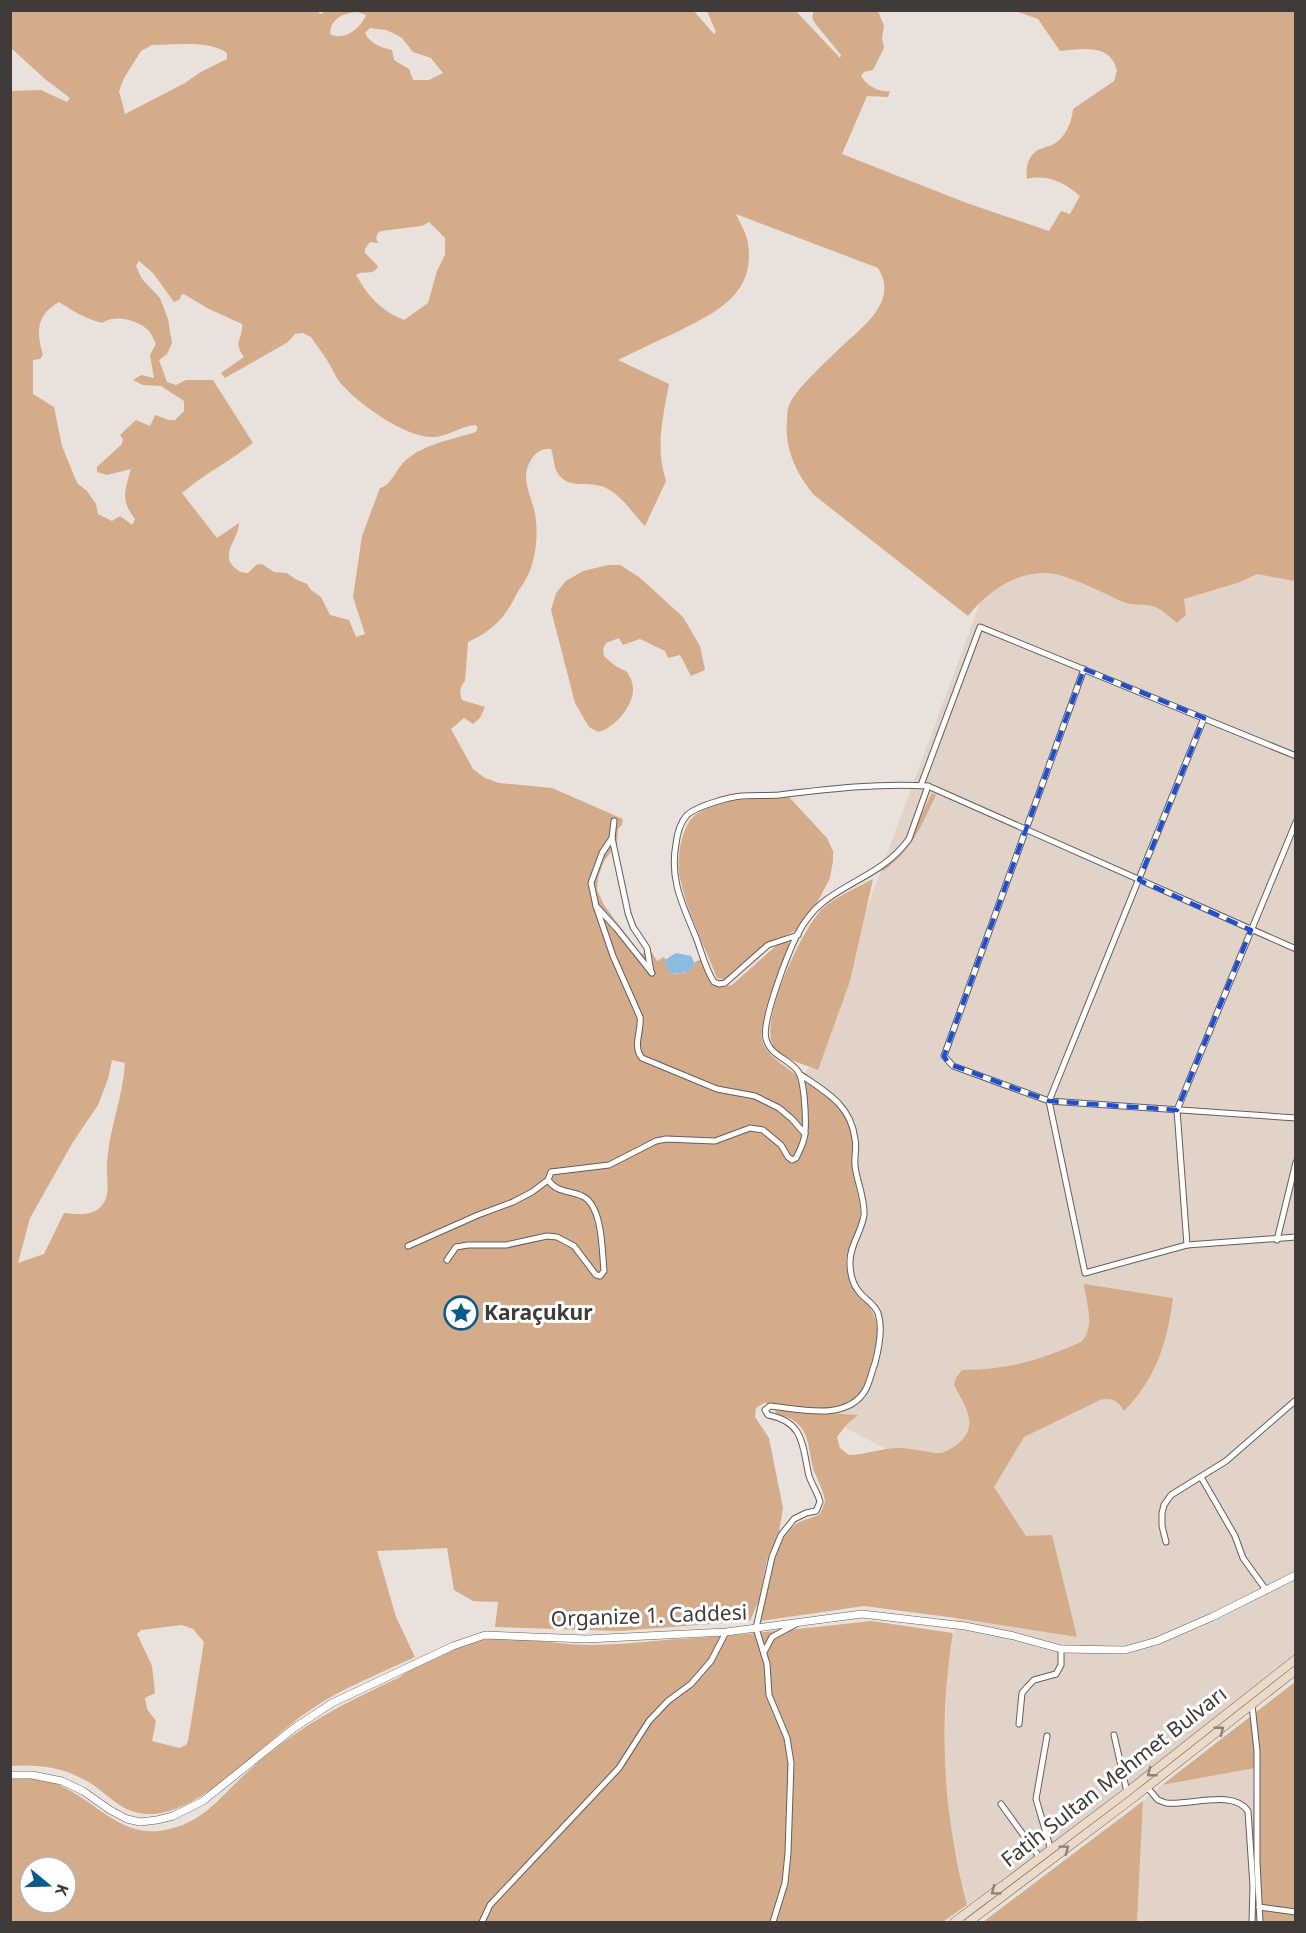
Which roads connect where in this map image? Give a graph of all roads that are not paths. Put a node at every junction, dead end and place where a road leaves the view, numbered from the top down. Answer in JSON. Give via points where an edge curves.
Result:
{"nodes":[{"id":1,"x":1084,"y":669,"type":"junction"},
{"id":2,"x":1204,"y":718,"type":"junction"},
{"id":3,"x":1296,"y":756,"type":"edge"},
{"id":4,"x":921,"y":785,"type":"junction"},
{"id":5,"x":928,"y":786,"type":"junction"},
{"id":6,"x":615,"y":821,"type":"dead end"},
{"id":7,"x":1296,"y":822,"type":"edge"},
{"id":8,"x":1027,"y":828,"type":"junction"},
{"id":9,"x":612,"y":838,"type":"junction"},
{"id":10,"x":1139,"y":880,"type":"junction"},
{"id":11,"x":596,"y":906,"type":"junction"},
{"id":12,"x":1251,"y":930,"type":"junction"},
{"id":13,"x":798,"y":935,"type":"junction"},
{"id":14,"x":1296,"y":949,"type":"edge"},
{"id":15,"x":800,"y":1074,"type":"junction"},
{"id":16,"x":1049,"y":1101,"type":"junction"},
{"id":17,"x":1177,"y":1110,"type":"junction"},
{"id":18,"x":1296,"y":1118,"type":"edge"},
{"id":19,"x":806,"y":1134,"type":"junction"},
{"id":20,"x":1296,"y":1162,"type":"edge"},
{"id":21,"x":548,"y":1180,"type":"junction"},
{"id":22,"x":1296,"y":1238,"type":"edge"},
{"id":23,"x":1277,"y":1240,"type":"junction"},
{"id":24,"x":408,"y":1245,"type":"dead end"},
{"id":25,"x":1186,"y":1245,"type":"junction"},
{"id":26,"x":447,"y":1260,"type":"dead end"},
{"id":27,"x":1296,"y":1400,"type":"edge"},
{"id":28,"x":1201,"y":1477,"type":"junction"},
{"id":29,"x":1166,"y":1542,"type":"dead end"},
{"id":30,"x":1296,"y":1575,"type":"edge"},
{"id":31,"x":1266,"y":1590,"type":"junction"},
{"id":32,"x":797,"y":1623,"type":"junction"},
{"id":33,"x":756,"y":1628,"type":"junction"},
{"id":34,"x":726,"y":1632,"type":"junction"},
{"id":35,"x":1061,"y":1649,"type":"junction"},
{"id":36,"x":763,"y":1653,"type":"junction"},
{"id":37,"x":1296,"y":1659,"type":"edge"},
{"id":38,"x":1296,"y":1670,"type":"edge"},
{"id":39,"x":1252,"y":1705,"type":"junction"},
{"id":40,"x":1019,"y":1724,"type":"dead end"},
{"id":41,"x":1114,"y":1735,"type":"dead end"},
{"id":42,"x":1047,"y":1736,"type":"dead end"},
{"id":43,"x":10,"y":1776,"type":"edge"},
{"id":44,"x":1147,"y":1787,"type":"junction"},
{"id":45,"x":1127,"y":1792,"type":"junction"},
{"id":46,"x":1001,"y":1804,"type":"dead end"},
{"id":47,"x":1051,"y":1850,"type":"junction"},
{"id":48,"x":1040,"y":1858,"type":"junction"},
{"id":49,"x":1259,"y":1907,"type":"junction"},
{"id":50,"x":1296,"y":1912,"type":"edge"},
{"id":51,"x":482,"y":1923,"type":"edge"},
{"id":52,"x":773,"y":1923,"type":"edge"},
{"id":53,"x":954,"y":1923,"type":"edge"},
{"id":54,"x":969,"y":1923,"type":"edge"},
{"id":55,"x":1252,"y":1923,"type":"edge"},
{"id":56,"x":1260,"y":1923,"type":"edge"}],
"edges":[{"from":1,"to":2,"type":"street"},
{"from":1,"to":4,"type":"street","via":[[980,627]]},
{"from":1,"to":8,"type":"street"},
{"from":2,"to":3,"type":"street"},
{"from":2,"to":10,"type":"street"},
{"from":4,"to":5,"type":"street"},
{"from":4,"to":13,"type":"street","via":[[740,796],[687,816],[677,835],[673,874],[714,982],[725,983],[768,945]]},
{"from":5,"to":8,"type":"street"},
{"from":5,"to":13,"type":"street","via":[[904,846],[878,870],[819,905]]},
{"from":6,"to":9,"type":"street"},
{"from":7,"to":12,"type":"street"},
{"from":8,"to":10,"type":"street"},
{"from":8,"to":16,"type":"street","via":[[944,1056],[953,1066]]},
{"from":9,"to":11,"type":"street","via":[[591,883]]},
{"from":9,"to":11,"type":"street","via":[[628,913],[647,948],[652,973]]},
{"from":10,"to":12,"type":"street"},
{"from":10,"to":16,"type":"street"},
{"from":11,"to":19,"type":"street","via":[[640,1017],[637,1047],[642,1058],[717,1089],[755,1096],[780,1108]]},
{"from":12,"to":14,"type":"street"},
{"from":12,"to":17,"type":"street"},
{"from":13,"to":15,"type":"street","via":[[769,1008],[765,1034],[770,1049]]},
{"from":15,"to":19,"type":"street"},
{"from":15,"to":33,"type":"street","via":[[838,1101],[850,1118],[864,1204],[850,1271],[859,1292],[878,1313],[880,1341],[867,1387],[847,1407],[766,1408],[766,1414],[786,1421],[798,1434],[820,1502],[816,1510],[786,1526],[781,1535]]},
{"from":16,"to":17,"type":"street"},
{"from":16,"to":25,"type":"street","via":[[1085,1272]]},
{"from":17,"to":18,"type":"street"},
{"from":17,"to":25,"type":"street"},
{"from":19,"to":21,"type":"street","via":[[792,1160],[763,1130],[750,1128],[715,1141],[656,1141],[609,1165],[554,1172]]},
{"from":20,"to":23,"type":"street"},
{"from":21,"to":24,"type":"street","via":[[513,1202]]},
{"from":21,"to":26,"type":"street","via":[[557,1190],[582,1196],[591,1203],[602,1236],[602,1275],[596,1275],[574,1246],[548,1236],[506,1245],[456,1247]]},
{"from":22,"to":23,"type":"street"},
{"from":23,"to":25,"type":"street"},
{"from":27,"to":28,"type":"street","via":[[1226,1461]]},
{"from":28,"to":29,"type":"street","via":[[1171,1494],[1164,1505],[1161,1522]]},
{"from":28,"to":31,"type":"street","via":[[1235,1536],[1240,1553]]},
{"from":30,"to":31,"type":"street","name":"Organize 1. Caddesi"},
{"from":31,"to":35,"type":"street","name":"Organize 1. Caddesi","via":[[1156,1641],[1125,1650]]},
{"from":32,"to":33,"type":"street","name":"Organize 1. Caddesi"},
{"from":32,"to":35,"type":"street","name":"Organize 1. Caddesi","via":[[862,1614],[965,1626]]},
{"from":32,"to":36,"type":"street","via":[[771,1637]]},
{"from":33,"to":34,"type":"street","name":"Organize 1. Caddesi"},
{"from":33,"to":36,"type":"street"},
{"from":34,"to":43,"type":"street","name":"Organize 1. Caddesi","via":[[586,1639],[485,1635],[470,1639],[332,1703],[294,1728],[203,1801],[157,1820],[127,1819],[62,1781]]},
{"from":34,"to":51,"type":"street","via":[[711,1661],[649,1721],[619,1768],[490,1905]]},
{"from":35,"to":40,"type":"street","via":[[1061,1665],[1056,1674],[1034,1680],[1023,1693]]},
{"from":36,"to":52,"type":"street","via":[[769,1695],[786,1738],[790,1763],[785,1883]]},
{"from":37,"to":45,"type":"main road","name":"Fatih Sultan Mehmet Bulvarı","one_way":true},
{"from":38,"to":39,"type":"main road","name":"Fatih Sultan Mehmet Bulvarı"},
{"from":44,"to":39,"type":"main road","name":"Fatih Sultan Mehmet Bulvarı","one_way":true},
{"from":39,"to":49,"type":"street","via":[[1257,1751]]},
{"from":41,"to":45,"type":"street"},
{"from":42,"to":47,"type":"street","via":[[1036,1799]]},
{"from":54,"to":44,"type":"main road","name":"Fatih Sultan Mehmet Bulvarı","one_way":true},
{"from":44,"to":55,"type":"street","via":[[1166,1803],[1231,1800],[1245,1806],[1253,1886]]},
{"from":45,"to":47,"type":"main road","name":"Fatih Sultan Mehmet Bulvarı"},
{"from":46,"to":48,"type":"street"},
{"from":47,"to":48,"type":"main road","name":"Fatih Sultan Mehmet Bulvarı"},
{"from":48,"to":53,"type":"main road","name":"Fatih Sultan Mehmet Bulvarı","one_way":true},
{"from":49,"to":50,"type":"street"},
{"from":49,"to":56,"type":"street"}]}
